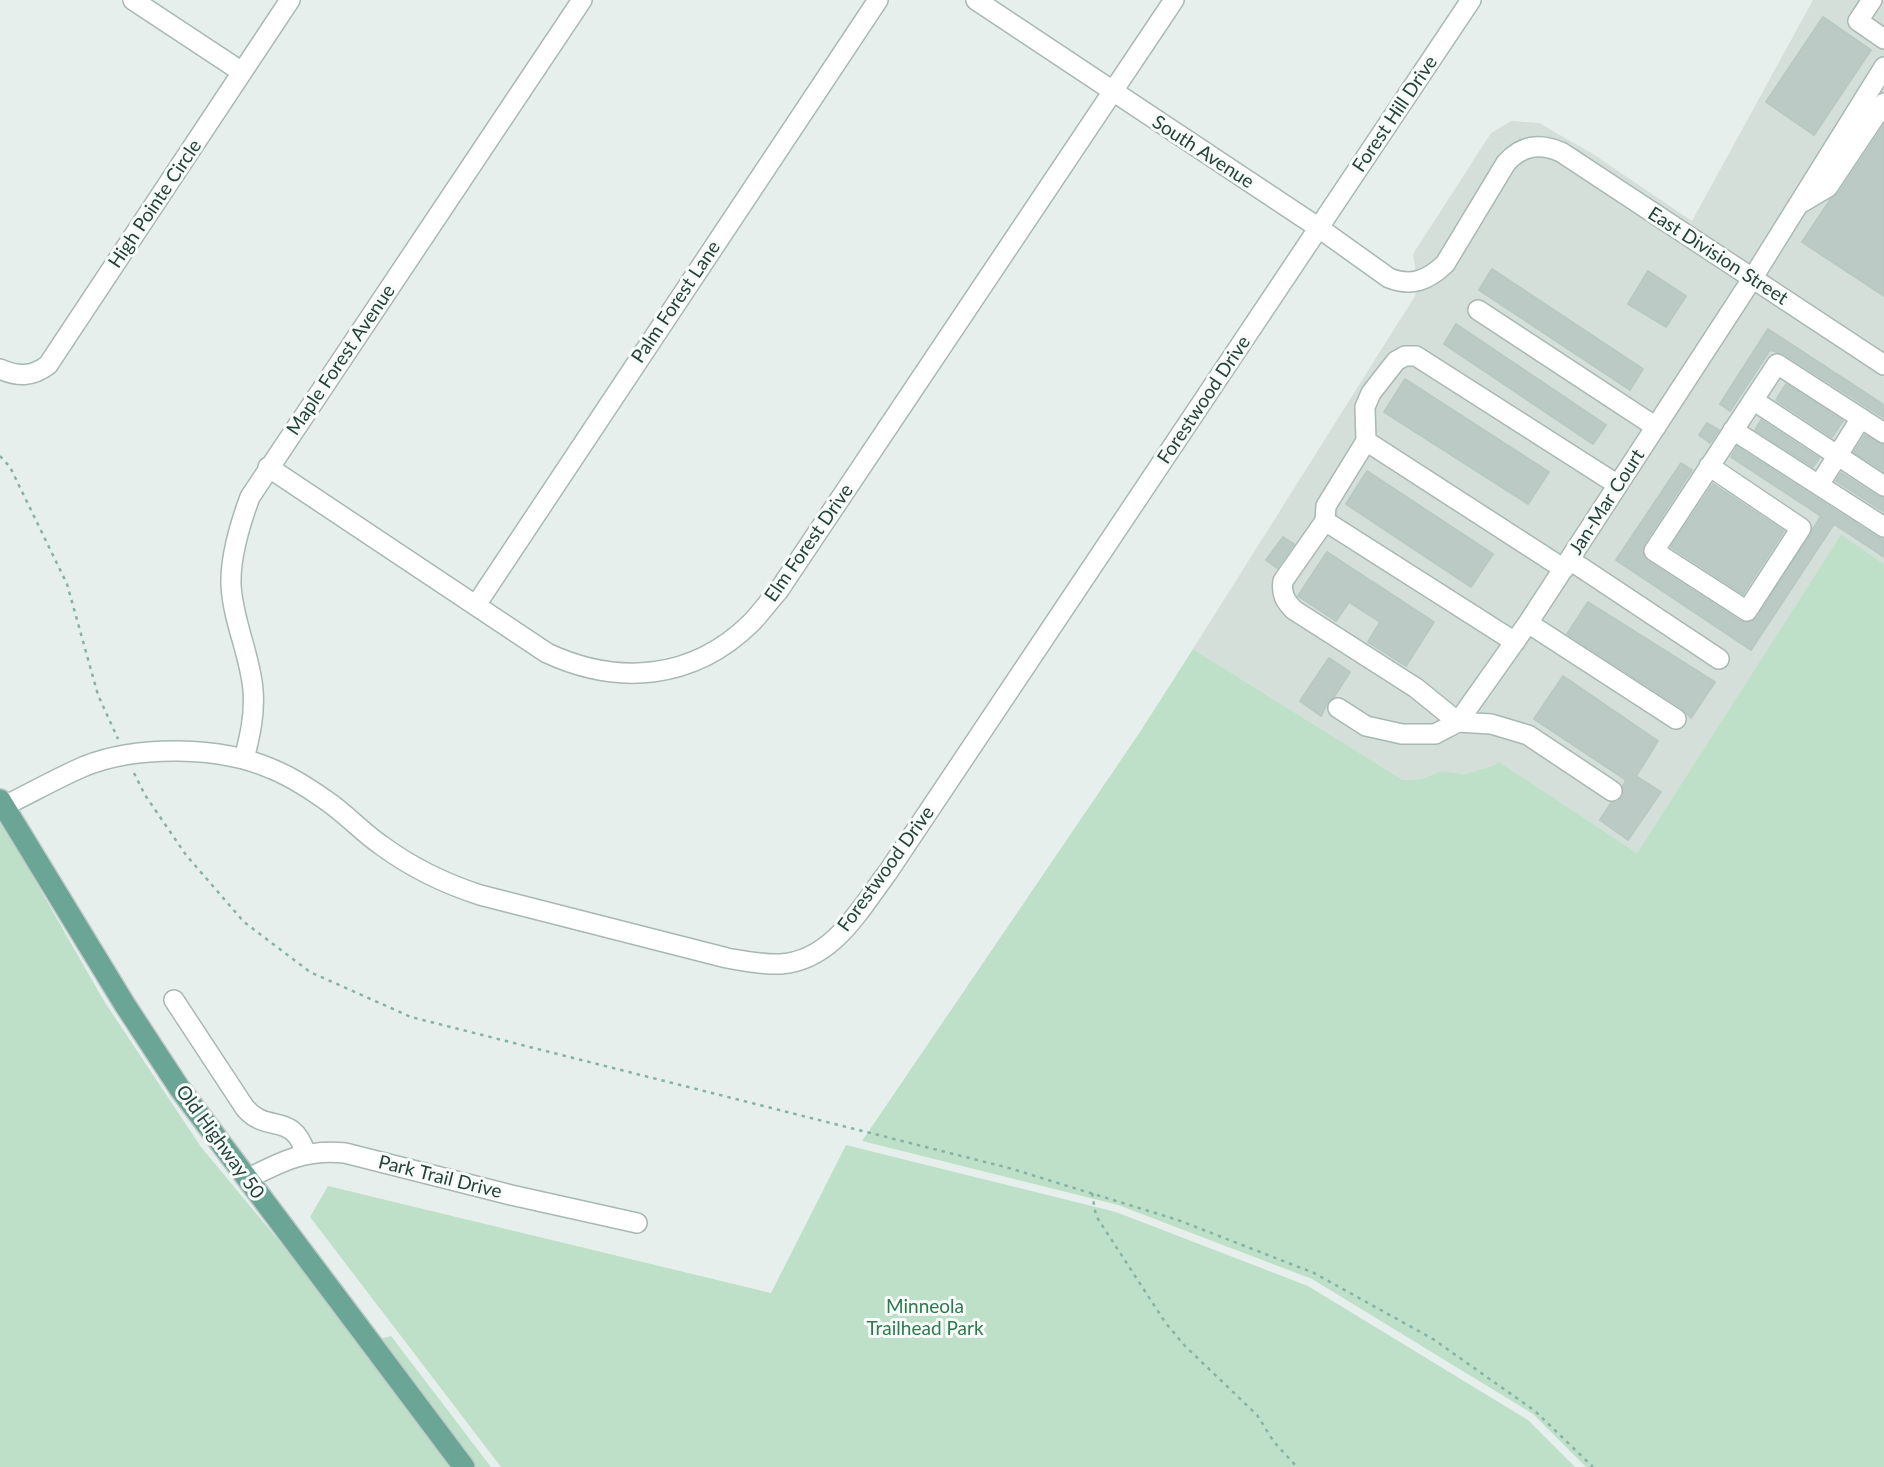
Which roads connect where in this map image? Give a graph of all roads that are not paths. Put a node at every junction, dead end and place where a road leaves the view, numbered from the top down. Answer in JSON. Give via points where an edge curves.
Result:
{"nodes":[{"id":1,"x":133,"y":0,"type":"edge"},
{"id":2,"x":290,"y":0,"type":"edge"},
{"id":3,"x":582,"y":0,"type":"edge"},
{"id":4,"x":878,"y":0,"type":"edge"},
{"id":5,"x":976,"y":0,"type":"edge"},
{"id":6,"x":1174,"y":0,"type":"edge"},
{"id":7,"x":1471,"y":0,"type":"edge"},
{"id":8,"x":1872,"y":0,"type":"edge"},
{"id":9,"x":1884,"y":39,"type":"edge"},
{"id":10,"x":1884,"y":67,"type":"edge"},
{"id":11,"x":242,"y":72,"type":"junction"},
{"id":12,"x":1112,"y":93,"type":"junction"},
{"id":13,"x":1884,"y":103,"type":"edge"},
{"id":14,"x":1861,"y":120,"type":"junction"},
{"id":15,"x":1319,"y":229,"type":"junction"},
{"id":16,"x":1435,"y":273,"type":"joint"},
{"id":17,"x":1752,"y":279,"type":"junction"},
{"id":18,"x":1478,"y":310,"type":"dead end"},
{"id":19,"x":1884,"y":365,"type":"edge"},
{"id":20,"x":0,"y":369,"type":"edge"},
{"id":21,"x":1753,"y":400,"type":"junction"},
{"id":22,"x":1861,"y":418,"type":"junction"},
{"id":23,"x":1656,"y":427,"type":"junction"},
{"id":24,"x":1733,"y":430,"type":"junction"},
{"id":25,"x":1884,"y":433,"type":"edge"},
{"id":26,"x":1366,"y":441,"type":"junction"},
{"id":27,"x":1838,"y":455,"type":"junction"},
{"id":28,"x":1709,"y":466,"type":"junction"},
{"id":29,"x":268,"y":467,"type":"junction"},
{"id":30,"x":1618,"y":485,"type":"junction"},
{"id":31,"x":1819,"y":485,"type":"junction"},
{"id":32,"x":1884,"y":486,"type":"edge"},
{"id":33,"x":1325,"y":521,"type":"junction"},
{"id":34,"x":1884,"y":527,"type":"edge"},
{"id":35,"x":1567,"y":564,"type":"junction"},
{"id":36,"x":476,"y":605,"type":"junction"},
{"id":37,"x":1528,"y":623,"type":"junction"},
{"id":38,"x":1514,"y":642,"type":"junction"},
{"id":39,"x":1719,"y":659,"type":"dead end"},
{"id":40,"x":1338,"y":708,"type":"dead end"},
{"id":41,"x":1675,"y":719,"type":"dead end"},
{"id":42,"x":1458,"y":722,"type":"junction"},
{"id":43,"x":244,"y":759,"type":"junction"},
{"id":44,"x":1612,"y":791,"type":"dead end"},
{"id":45,"x":2,"y":803,"type":"edge"},
{"id":46,"x":174,"y":1000,"type":"dead end"},
{"id":47,"x":306,"y":1154,"type":"junction"},
{"id":48,"x":247,"y":1179,"type":"junction"},
{"id":49,"x":637,"y":1223,"type":"dead end"},
{"id":50,"x":464,"y":1467,"type":"edge"}],
"edges":[{"from":1,"to":11,"type":"street"},
{"from":2,"to":11,"type":"street","name":"High Pointe Circle"},
{"from":3,"to":29,"type":"street","name":"Maple Forest Avenue"},
{"from":4,"to":36,"type":"street","name":"Palm Forest Lane"},
{"from":5,"to":12,"type":"street","name":"South Avenue"},
{"from":6,"to":12,"type":"street","name":"Elm Forest Drive"},
{"from":7,"to":15,"type":"street","name":"Forest Hill Drive"},
{"from":8,"to":9,"type":"street","via":[[1858,21]]},
{"from":10,"to":14,"type":"street"},
{"from":11,"to":20,"type":"street","name":"High Pointe Circle","via":[[48,365],[29,376]]},
{"from":12,"to":15,"type":"street","name":"South Avenue"},
{"from":12,"to":36,"type":"street","name":"Elm Forest Drive","via":[[779,590],[727,643],[692,662],[651,673],[596,671],[547,653]]},
{"from":13,"to":14,"type":"street"},
{"from":14,"to":17,"type":"street","name":"Jan-Mar Court","via":[[1828,187],[1798,205]]},
{"from":15,"to":16,"type":"street","name":"South Avenue","via":[[1389,278],[1413,283]]},
{"from":15,"to":43,"type":"street","name":"Forestwood Drive","via":[[888,872],[853,920],[812,956],[783,964],[727,958],[454,886],[379,844],[295,780]]},
{"from":16,"to":17,"type":"street","name":"East Division Street","via":[[1506,163],[1515,153],[1537,146],[1552,148]]},
{"from":17,"to":19,"type":"street","name":"East Division Street"},
{"from":17,"to":23,"type":"street","name":"Jan-Mar Court"},
{"from":18,"to":23,"type":"street"},
{"from":21,"to":22,"type":"street","via":[[1777,364]]},
{"from":21,"to":24,"type":"street"},
{"from":21,"to":27,"type":"street"},
{"from":22,"to":25,"type":"street"},
{"from":22,"to":27,"type":"street"},
{"from":23,"to":30,"type":"street","name":"Jan-Mar Court"},
{"from":24,"to":28,"type":"street"},
{"from":24,"to":31,"type":"street"},
{"from":26,"to":30,"type":"street","via":[[1365,407],[1371,393],[1396,361],[1416,356]]},
{"from":26,"to":33,"type":"street","via":[[1326,506]]},
{"from":26,"to":35,"type":"street"},
{"from":27,"to":31,"type":"street"},
{"from":27,"to":32,"type":"street"},
{"from":28,"to":28,"type":"street","via":[[1801,528],[1747,611],[1654,551]]},
{"from":29,"to":36,"type":"street","name":"Elm Forest Drive"},
{"from":29,"to":43,"type":"street","name":"Maple Forest Avenue","via":[[242,517],[233,559],[234,615],[253,687]]},
{"from":30,"to":35,"type":"street","name":"Jan-Mar Court"},
{"from":31,"to":34,"type":"street"},
{"from":33,"to":38,"type":"street"},
{"from":33,"to":42,"type":"street","via":[[1283,581],[1285,600],[1416,688]]},
{"from":35,"to":37,"type":"street","name":"Jan-Mar Court"},
{"from":35,"to":39,"type":"street"},
{"from":37,"to":38,"type":"street","name":"Jan-Mar Court"},
{"from":37,"to":41,"type":"street"},
{"from":38,"to":42,"type":"street","name":"Jan-Mar Court"},
{"from":40,"to":42,"type":"street","via":[[1366,726],[1402,734],[1435,734]]},
{"from":42,"to":44,"type":"street","via":[[1491,724],[1528,735]]},
{"from":43,"to":45,"type":"street","name":"Forestwood Drive","via":[[174,751],[125,756],[86,766]]},
{"from":45,"to":48,"type":"main road","name":"Old Highway 50","via":[[125,1005]]},
{"from":46,"to":47,"type":"street","via":[[245,1108],[256,1118],[293,1130]]},
{"from":47,"to":48,"type":"street","name":"Park Trail Drive"},
{"from":47,"to":49,"type":"street","name":"Park Trail Drive","via":[[345,1153]]},
{"from":48,"to":50,"type":"main road","name":"Old Highway 50"}]}
